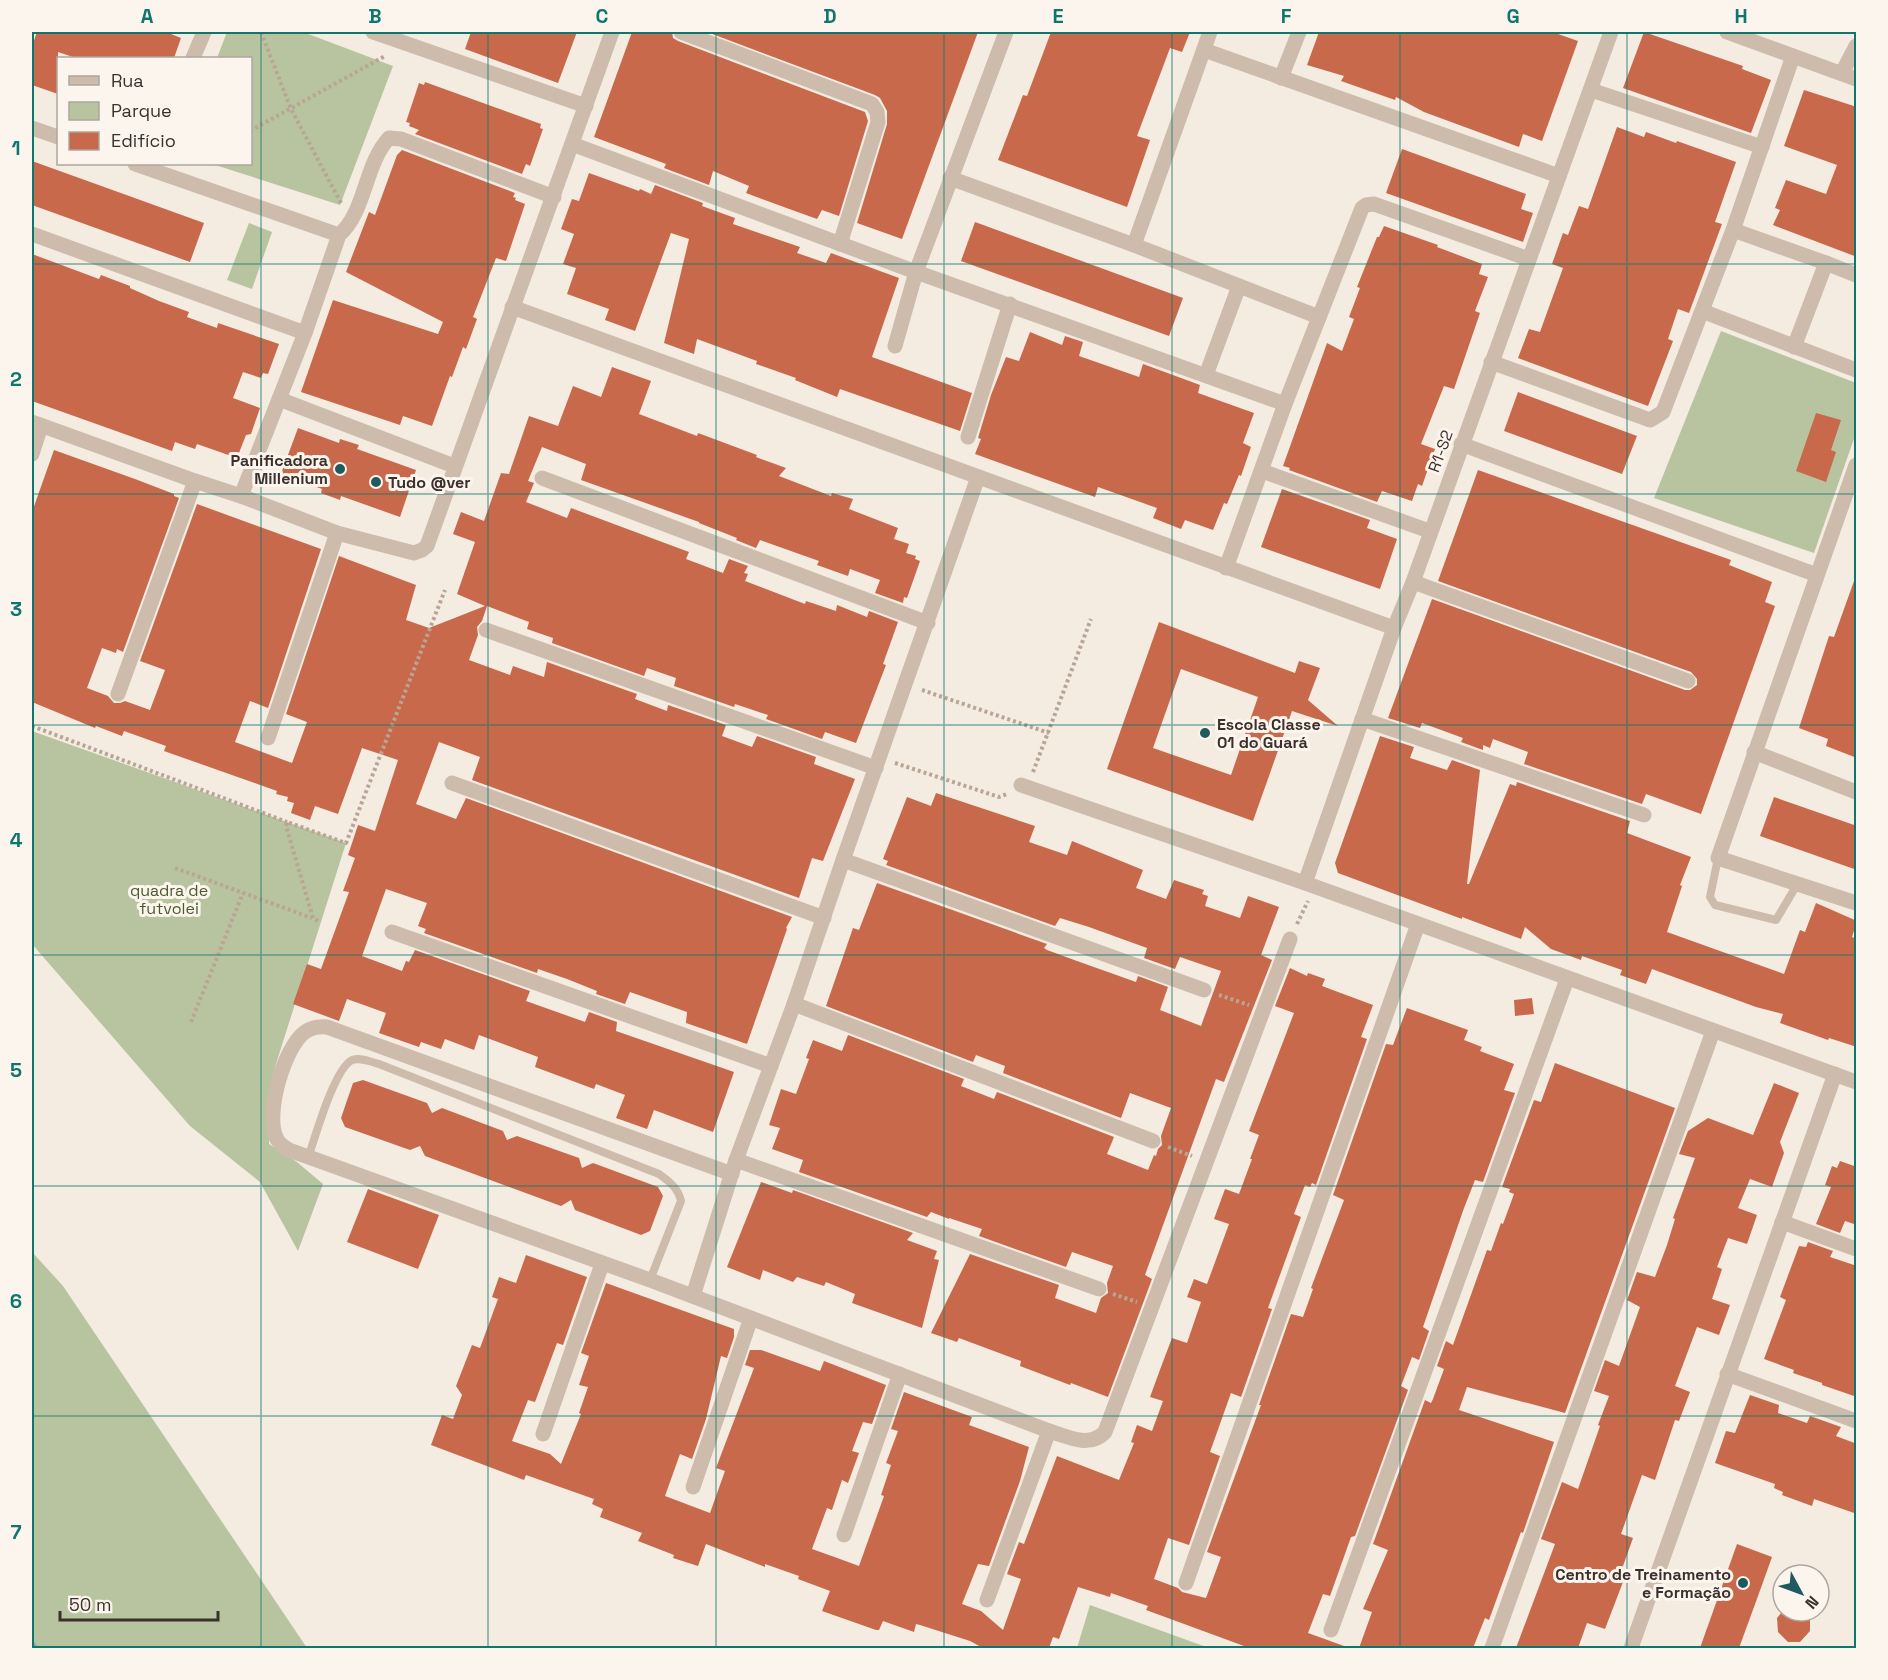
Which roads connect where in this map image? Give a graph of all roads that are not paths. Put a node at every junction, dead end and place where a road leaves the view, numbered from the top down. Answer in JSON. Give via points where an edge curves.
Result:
{"nodes":[{"id":1,"x":204,"y":32,"type":"edge"},
{"id":2,"x":373,"y":32,"type":"edge"},
{"id":3,"x":612,"y":32,"type":"edge"},
{"id":4,"x":681,"y":32,"type":"edge"},
{"id":5,"x":1006,"y":32,"type":"edge"},
{"id":6,"x":1210,"y":32,"type":"edge"},
{"id":7,"x":1299,"y":32,"type":"edge"},
{"id":8,"x":1594,"y":32,"type":"edge"},
{"id":9,"x":1727,"y":32,"type":"edge"},
{"id":10,"x":1610,"y":34,"type":"edge"},
{"id":11,"x":1857,"y":46,"type":"edge"},
{"id":12,"x":1204,"y":50,"type":"junction"},
{"id":13,"x":1793,"y":56,"type":"junction"},
{"id":14,"x":193,"y":57,"type":"edge"},
{"id":15,"x":1851,"y":74,"type":"edge"},
{"id":16,"x":1281,"y":78,"type":"junction"},
{"id":17,"x":1591,"y":90,"type":"junction"},
{"id":18,"x":586,"y":106,"type":"junction"},
{"id":19,"x":32,"y":128,"type":"edge"},
{"id":20,"x":57,"y":137,"type":"edge"},
{"id":21,"x":572,"y":144,"type":"junction"},
{"id":22,"x":1762,"y":147,"type":"junction"},
{"id":23,"x":145,"y":165,"type":"edge"},
{"id":24,"x":1559,"y":176,"type":"junction"},
{"id":25,"x":950,"y":178,"type":"junction"},
{"id":26,"x":554,"y":197,"type":"junction"},
{"id":27,"x":1732,"y":230,"type":"junction"},
{"id":28,"x":32,"y":234,"type":"edge"},
{"id":29,"x":339,"y":235,"type":"junction"},
{"id":30,"x":840,"y":244,"type":"junction"},
{"id":31,"x":1134,"y":244,"type":"junction"},
{"id":32,"x":1529,"y":259,"type":"junction"},
{"id":33,"x":1826,"y":263,"type":"junction"},
{"id":34,"x":916,"y":272,"type":"junction"},
{"id":35,"x":1857,"y":275,"type":"edge"},
{"id":36,"x":1239,"y":286,"type":"junction"},
{"id":37,"x":1010,"y":304,"type":"junction"},
{"id":38,"x":512,"y":307,"type":"junction"},
{"id":39,"x":1702,"y":311,"type":"junction"},
{"id":40,"x":1319,"y":318,"type":"junction"},
{"id":41,"x":305,"y":333,"type":"junction"},
{"id":42,"x":895,"y":346,"type":"dead end"},
{"id":43,"x":1794,"y":347,"type":"junction"},
{"id":44,"x":1491,"y":362,"type":"junction"},
{"id":45,"x":1857,"y":370,"type":"edge"},
{"id":46,"x":1206,"y":375,"type":"junction"},
{"id":47,"x":279,"y":399,"type":"junction"},
{"id":48,"x":1285,"y":404,"type":"junction"},
{"id":49,"x":36,"y":424,"type":"edge"},
{"id":50,"x":968,"y":437,"type":"dead end"},
{"id":51,"x":1461,"y":444,"type":"junction"},
{"id":52,"x":32,"y":454,"type":"edge"},
{"id":53,"x":1857,"y":465,"type":"edge"},
{"id":54,"x":454,"y":466,"type":"junction"},
{"id":55,"x":1262,"y":471,"type":"junction"},
{"id":56,"x":978,"y":477,"type":"junction"},
{"id":57,"x":542,"y":478,"type":"dead end"},
{"id":58,"x":195,"y":481,"type":"junction"},
{"id":59,"x":241,"y":496,"type":"junction"},
{"id":60,"x":1429,"y":531,"type":"junction"},
{"id":61,"x":337,"y":533,"type":"junction"},
{"id":62,"x":1226,"y":568,"type":"junction"},
{"id":63,"x":1817,"y":575,"type":"junction"},
{"id":64,"x":1413,"y":582,"type":"junction"},
{"id":65,"x":928,"y":623,"type":"junction"},
{"id":66,"x":1394,"y":628,"type":"junction"},
{"id":67,"x":486,"y":630,"type":"dead end"},
{"id":68,"x":1688,"y":681,"type":"dead end"},
{"id":69,"x":118,"y":694,"type":"dead end"},
{"id":70,"x":1362,"y":719,"type":"junction"},
{"id":71,"x":268,"y":738,"type":"dead end"},
{"id":72,"x":1754,"y":752,"type":"junction"},
{"id":73,"x":878,"y":763,"type":"junction"},
{"id":74,"x":452,"y":783,"type":"dead end"},
{"id":75,"x":1021,"y":785,"type":"road end"},
{"id":76,"x":1857,"y":792,"type":"edge"},
{"id":77,"x":1644,"y":815,"type":"dead end"},
{"id":78,"x":1718,"y":858,"type":"junction"},
{"id":79,"x":843,"y":860,"type":"junction"},
{"id":80,"x":1798,"y":883,"type":"junction"},
{"id":81,"x":1310,"y":885,"type":"junction"},
{"id":82,"x":1857,"y":903,"type":"edge"},
{"id":83,"x":824,"y":918,"type":"junction"},
{"id":84,"x":1418,"y":924,"type":"junction"},
{"id":85,"x":392,"y":932,"type":"dead end"},
{"id":86,"x":1290,"y":939,"type":"road end"},
{"id":87,"x":1567,"y":979,"type":"junction"},
{"id":88,"x":1204,"y":990,"type":"road end"},
{"id":89,"x":794,"y":1004,"type":"junction"},
{"id":90,"x":1713,"y":1031,"type":"junction"},
{"id":91,"x":771,"y":1066,"type":"junction"},
{"id":92,"x":1835,"y":1074,"type":"junction"},
{"id":93,"x":1857,"y":1082,"type":"edge"},
{"id":94,"x":1153,"y":1141,"type":"road end"},
{"id":95,"x":308,"y":1158,"type":"junction"},
{"id":96,"x":734,"y":1167,"type":"junction"},
{"id":97,"x":1782,"y":1222,"type":"junction"},
{"id":98,"x":1857,"y":1249,"type":"edge"},
{"id":99,"x":602,"y":1264,"type":"junction"},
{"id":100,"x":650,"y":1281,"type":"junction"},
{"id":101,"x":1099,"y":1289,"type":"road end"},
{"id":102,"x":693,"y":1296,"type":"junction"},
{"id":103,"x":751,"y":1318,"type":"junction"},
{"id":104,"x":900,"y":1374,"type":"junction"},
{"id":105,"x":1727,"y":1374,"type":"junction"},
{"id":106,"x":1857,"y":1421,"type":"edge"},
{"id":107,"x":1049,"y":1431,"type":"junction"},
{"id":108,"x":543,"y":1434,"type":"dead end"},
{"id":109,"x":693,"y":1487,"type":"dead end"},
{"id":110,"x":844,"y":1535,"type":"dead end"},
{"id":111,"x":1186,"y":1583,"type":"dead end"},
{"id":112,"x":987,"y":1600,"type":"dead end"},
{"id":113,"x":1331,"y":1630,"type":"dead end"},
{"id":114,"x":1492,"y":1648,"type":"edge"},
{"id":115,"x":1631,"y":1648,"type":"edge"}],
"edges":[{"from":1,"to":14,"type":"street"},
{"from":2,"to":18,"type":"street"},
{"from":3,"to":18,"type":"street"},
{"from":4,"to":30,"type":"street","via":[[872,104],[878,122]]},
{"from":5,"to":25,"type":"street"},
{"from":6,"to":12,"type":"street"},
{"from":7,"to":16,"type":"street"},
{"from":8,"to":10,"type":"street"},
{"from":9,"to":13,"type":"street"},
{"from":10,"to":17,"type":"street","name":"R1-S2"},
{"from":11,"to":15,"type":"street"},
{"from":12,"to":16,"type":"street"},
{"from":12,"to":31,"type":"street"},
{"from":13,"to":15,"type":"street"},
{"from":13,"to":22,"type":"street"},
{"from":16,"to":24,"type":"street"},
{"from":17,"to":22,"type":"street"},
{"from":17,"to":24,"type":"street","name":"R1-S2"},
{"from":18,"to":21,"type":"street"},
{"from":19,"to":20,"type":"street"},
{"from":21,"to":26,"type":"street"},
{"from":21,"to":30,"type":"street"},
{"from":22,"to":27,"type":"street"},
{"from":23,"to":29,"type":"street"},
{"from":24,"to":32,"type":"street","name":"R1-S2"},
{"from":25,"to":31,"type":"street"},
{"from":25,"to":34,"type":"street"},
{"from":26,"to":29,"type":"street","via":[[401,139],[389,138],[377,156],[351,222]]},
{"from":26,"to":38,"type":"street"},
{"from":27,"to":33,"type":"street"},
{"from":27,"to":39,"type":"street"},
{"from":28,"to":41,"type":"street"},
{"from":29,"to":41,"type":"street"},
{"from":30,"to":34,"type":"street"},
{"from":31,"to":36,"type":"street"},
{"from":32,"to":40,"type":"street","via":[[1370,203],[1362,208]]},
{"from":32,"to":44,"type":"street","name":"R1-S2"},
{"from":33,"to":35,"type":"street"},
{"from":33,"to":43,"type":"street"},
{"from":34,"to":37,"type":"street"},
{"from":34,"to":42,"type":"street"},
{"from":36,"to":40,"type":"street"},
{"from":36,"to":46,"type":"street"},
{"from":37,"to":46,"type":"street"},
{"from":37,"to":50,"type":"street"},
{"from":38,"to":54,"type":"street"},
{"from":38,"to":56,"type":"street"},
{"from":39,"to":43,"type":"street"},
{"from":39,"to":44,"type":"street","via":[[1663,412],[1650,420]]},
{"from":40,"to":48,"type":"street"},
{"from":41,"to":47,"type":"street"},
{"from":43,"to":45,"type":"street"},
{"from":44,"to":51,"type":"street","name":"R1-S2"},
{"from":46,"to":48,"type":"street"},
{"from":47,"to":54,"type":"street"},
{"from":47,"to":59,"type":"street"},
{"from":48,"to":55,"type":"street"},
{"from":49,"to":52,"type":"street"},
{"from":49,"to":58,"type":"street"},
{"from":51,"to":60,"type":"street","name":"R1-S2"},
{"from":51,"to":63,"type":"street"},
{"from":53,"to":63,"type":"street"},
{"from":54,"to":61,"type":"street","via":[[427,546],[422,550],[414,553]]},
{"from":55,"to":60,"type":"street"},
{"from":55,"to":62,"type":"street"},
{"from":56,"to":62,"type":"street"},
{"from":56,"to":65,"type":"street"},
{"from":57,"to":65,"type":"street"},
{"from":58,"to":59,"type":"street"},
{"from":58,"to":69,"type":"street"},
{"from":59,"to":61,"type":"street"},
{"from":60,"to":64,"type":"street","name":"R1-S2"},
{"from":61,"to":71,"type":"street"},
{"from":62,"to":66,"type":"street"},
{"from":63,"to":72,"type":"street"},
{"from":64,"to":66,"type":"street","name":"R1-S2"},
{"from":64,"to":68,"type":"street"},
{"from":65,"to":73,"type":"street"},
{"from":66,"to":70,"type":"street","name":"R1-S2"},
{"from":67,"to":73,"type":"street"},
{"from":70,"to":77,"type":"street"},
{"from":70,"to":81,"type":"street","name":"R1-S2"},
{"from":72,"to":76,"type":"street"},
{"from":72,"to":78,"type":"street"},
{"from":73,"to":79,"type":"street"},
{"from":74,"to":83,"type":"street"},
{"from":75,"to":81,"type":"street"},
{"from":78,"to":80,"type":"street"},
{"from":78,"to":80,"type":"lane","via":[[1710,897],[1715,905],[1776,920]]},
{"from":79,"to":83,"type":"street"},
{"from":79,"to":88,"type":"street"},
{"from":80,"to":82,"type":"street"},
{"from":81,"to":84,"type":"street"},
{"from":83,"to":89,"type":"street"},
{"from":84,"to":87,"type":"street"},
{"from":84,"to":111,"type":"street"},
{"from":85,"to":91,"type":"street"},
{"from":86,"to":107,"type":"street","via":[[1105,1432],[1086,1442]]},
{"from":87,"to":90,"type":"street"},
{"from":87,"to":113,"type":"street"},
{"from":89,"to":91,"type":"street"},
{"from":89,"to":94,"type":"street"},
{"from":90,"to":92,"type":"street"},
{"from":90,"to":114,"type":"street"},
{"from":91,"to":96,"type":"street"},
{"from":92,"to":93,"type":"street"},
{"from":92,"to":97,"type":"street"},
{"from":95,"to":96,"type":"street","via":[[276,1139],[272,1126],[276,1093],[290,1049],[306,1031],[317,1026]]},
{"from":95,"to":99,"type":"street"},
{"from":95,"to":100,"type":"lane","via":[[332,1088],[345,1066],[360,1059],[380,1064],[648,1169],[670,1182],[679,1191],[681,1201]]},
{"from":96,"to":101,"type":"street"},
{"from":96,"to":102,"type":"street"},
{"from":97,"to":98,"type":"street"},
{"from":97,"to":105,"type":"street"},
{"from":99,"to":100,"type":"street"},
{"from":99,"to":108,"type":"street"},
{"from":100,"to":102,"type":"street"},
{"from":102,"to":103,"type":"street"},
{"from":103,"to":104,"type":"street"},
{"from":103,"to":109,"type":"street"},
{"from":104,"to":107,"type":"street"},
{"from":104,"to":110,"type":"street"},
{"from":105,"to":106,"type":"street"},
{"from":105,"to":115,"type":"street"},
{"from":107,"to":112,"type":"street"}]}
